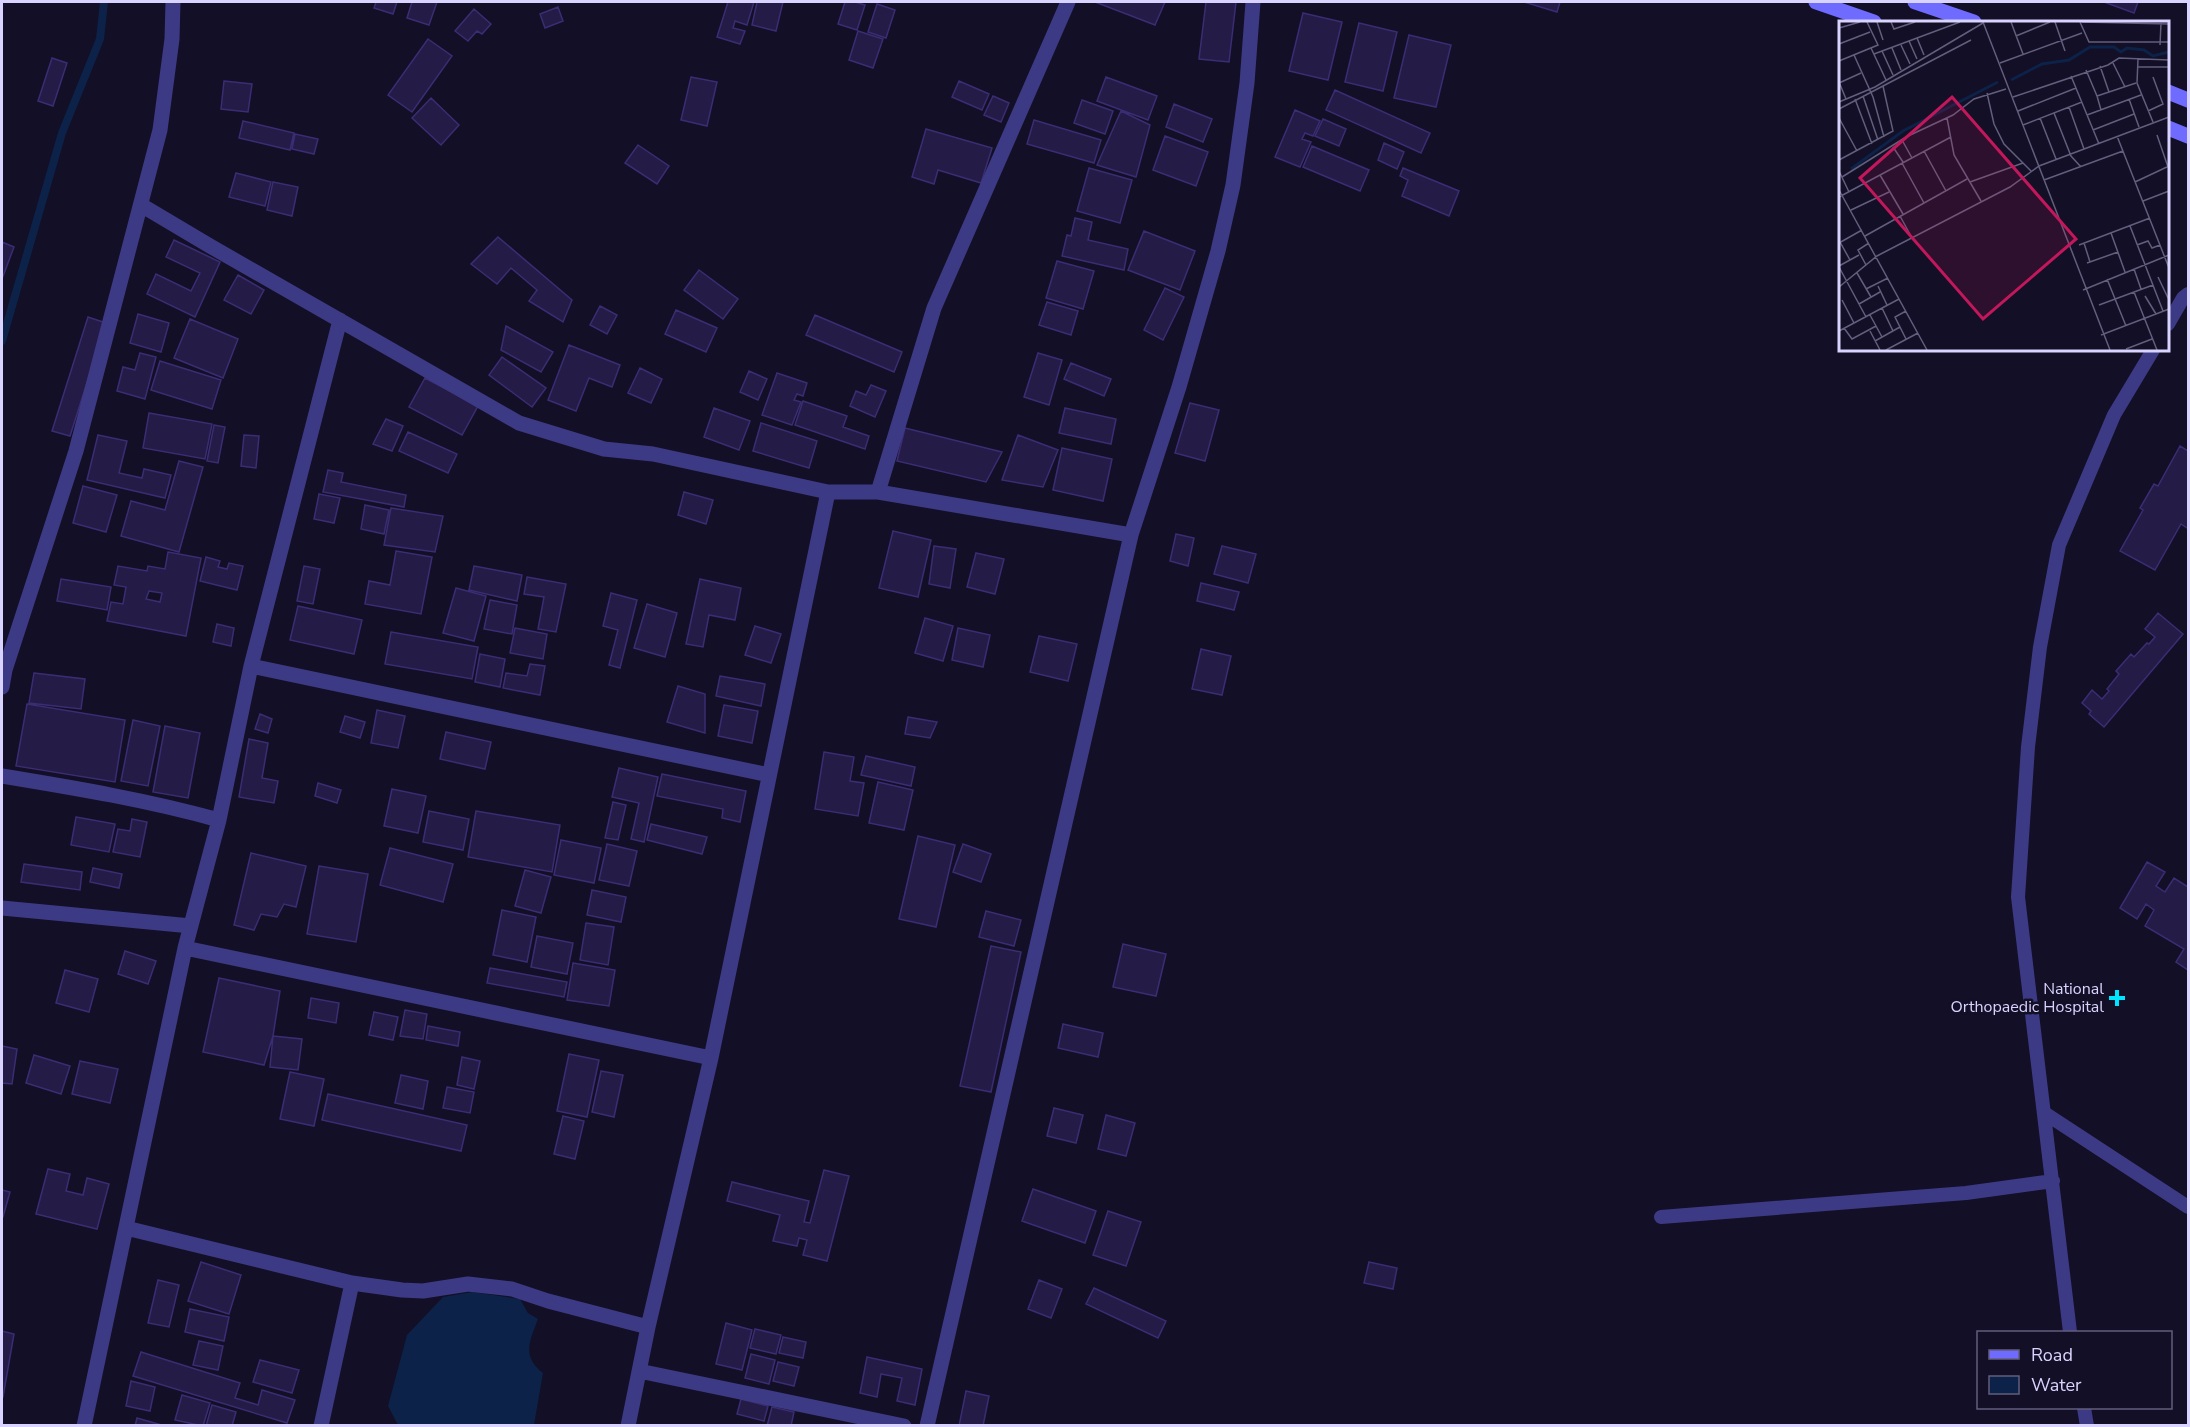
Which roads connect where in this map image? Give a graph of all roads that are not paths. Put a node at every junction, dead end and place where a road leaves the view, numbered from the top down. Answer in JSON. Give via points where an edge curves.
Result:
{"nodes":[{"id":1,"x":173,"y":2,"type":"edge"},
{"id":2,"x":1068,"y":2,"type":"edge"},
{"id":3,"x":1253,"y":2,"type":"edge"},
{"id":4,"x":1816,"y":2,"type":"edge"},
{"id":5,"x":1915,"y":2,"type":"edge"},
{"id":6,"x":1871,"y":21,"type":"edge"},
{"id":7,"x":1971,"y":21,"type":"edge"},
{"id":8,"x":2169,"y":92,"type":"edge"},
{"id":9,"x":2188,"y":100,"type":"edge"},
{"id":10,"x":2169,"y":128,"type":"edge"},
{"id":11,"x":2188,"y":136,"type":"edge"},
{"id":12,"x":141,"y":205,"type":"junction"},
{"id":13,"x":2188,"y":294,"type":"edge"},
{"id":14,"x":340,"y":320,"type":"junction"},
{"id":15,"x":2169,"y":322,"type":"edge"},
{"id":16,"x":2152,"y":351,"type":"edge"},
{"id":17,"x":828,"y":492,"type":"junction"},
{"id":18,"x":878,"y":492,"type":"junction"},
{"id":19,"x":1131,"y":535,"type":"junction"},
{"id":20,"x":251,"y":666,"type":"junction"},
{"id":21,"x":2,"y":687,"type":"edge"},
{"id":22,"x":769,"y":775,"type":"junction"},
{"id":23,"x":2,"y":776,"type":"edge"},
{"id":24,"x":219,"y":820,"type":"junction"},
{"id":25,"x":2,"y":908,"type":"edge"},
{"id":26,"x":190,"y":926,"type":"junction"},
{"id":27,"x":185,"y":948,"type":"junction"},
{"id":28,"x":711,"y":1059,"type":"junction"},
{"id":29,"x":2046,"y":1114,"type":"junction"},
{"id":30,"x":2053,"y":1181,"type":"junction"},
{"id":31,"x":2188,"y":1207,"type":"edge"},
{"id":32,"x":1661,"y":1217,"type":"dead end"},
{"id":33,"x":126,"y":1228,"type":"junction"},
{"id":34,"x":351,"y":1283,"type":"junction"},
{"id":35,"x":648,"y":1327,"type":"junction"},
{"id":36,"x":2070,"y":1331,"type":"edge"},
{"id":37,"x":639,"y":1371,"type":"junction"},
{"id":38,"x":2084,"y":1409,"type":"edge"},
{"id":39,"x":84,"y":1425,"type":"edge"},
{"id":40,"x":321,"y":1425,"type":"edge"},
{"id":41,"x":628,"y":1425,"type":"edge"},
{"id":42,"x":904,"y":1425,"type":"edge"},
{"id":43,"x":927,"y":1425,"type":"edge"},
{"id":44,"x":2087,"y":1425,"type":"edge"}],
"edges":[{"from":1,"to":12,"type":"street","via":[[162,120]]},
{"from":2,"to":18,"type":"street","via":[[934,308]]},
{"from":3,"to":19,"type":"street","via":[[1247,82],[1218,251]]},
{"from":4,"to":6,"type":"main road"},
{"from":5,"to":7,"type":"main road"},
{"from":8,"to":9,"type":"main road"},
{"from":10,"to":11,"type":"main road"},
{"from":12,"to":14,"type":"street"},
{"from":12,"to":21,"type":"street","via":[[76,451]]},
{"from":13,"to":15,"type":"lane"},
{"from":14,"to":17,"type":"street","via":[[519,423],[604,449],[653,453]]},
{"from":14,"to":20,"type":"street"},
{"from":16,"to":29,"type":"lane","via":[[2114,415],[2059,545],[2040,647],[2028,747],[2018,897]]},
{"from":17,"to":18,"type":"street"},
{"from":17,"to":22,"type":"street"},
{"from":18,"to":19,"type":"street"},
{"from":19,"to":43,"type":"street"},
{"from":20,"to":22,"type":"street"},
{"from":20,"to":24,"type":"street"},
{"from":22,"to":28,"type":"street"},
{"from":23,"to":24,"type":"street","via":[[101,792]]},
{"from":24,"to":26,"type":"street"},
{"from":25,"to":26,"type":"street"},
{"from":26,"to":27,"type":"street"},
{"from":27,"to":28,"type":"street"},
{"from":27,"to":33,"type":"street"},
{"from":28,"to":35,"type":"street"},
{"from":29,"to":30,"type":"lane"},
{"from":29,"to":31,"type":"lane"},
{"from":30,"to":32,"type":"lane","via":[[1966,1193]]},
{"from":30,"to":36,"type":"lane"},
{"from":33,"to":34,"type":"street"},
{"from":33,"to":39,"type":"street"},
{"from":34,"to":35,"type":"street","via":[[423,1291],[468,1284],[512,1289]]},
{"from":34,"to":40,"type":"street"},
{"from":35,"to":37,"type":"street"},
{"from":37,"to":41,"type":"street"},
{"from":37,"to":42,"type":"street"},
{"from":38,"to":44,"type":"lane"}]}
